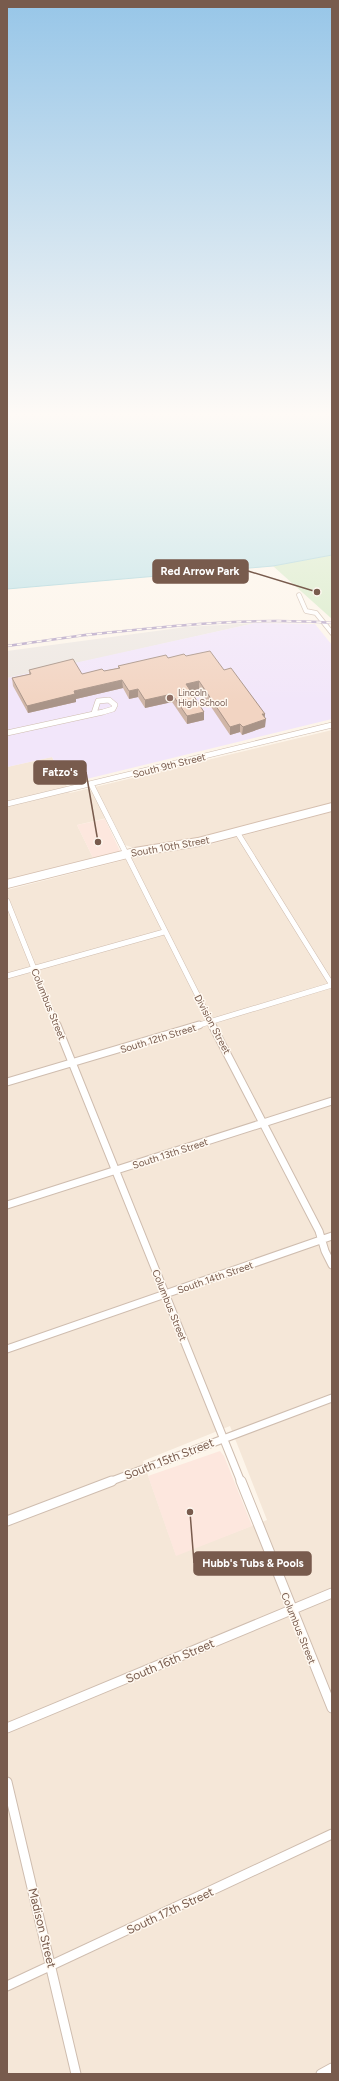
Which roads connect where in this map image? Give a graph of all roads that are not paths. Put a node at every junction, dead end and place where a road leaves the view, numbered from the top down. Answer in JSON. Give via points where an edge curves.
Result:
{"nodes":[{"id":1,"x":299,"y":595,"type":"dead end"},
{"id":2,"x":332,"y":633,"type":"edge"},
{"id":3,"x":94,"y":713,"type":"dead end"},
{"id":4,"x":332,"y":725,"type":"edge"},
{"id":5,"x":7,"y":733,"type":"edge"},
{"id":6,"x":91,"y":784,"type":"junction"},
{"id":7,"x":7,"y":804,"type":"edge"},
{"id":8,"x":332,"y":807,"type":"edge"},
{"id":9,"x":237,"y":832,"type":"junction"},
{"id":10,"x":126,"y":854,"type":"junction"},
{"id":11,"x":7,"y":884,"type":"edge"},
{"id":12,"x":7,"y":901,"type":"edge"},
{"id":13,"x":164,"y":932,"type":"junction"},
{"id":14,"x":34,"y":968,"type":"junction"},
{"id":15,"x":7,"y":976,"type":"edge"},
{"id":16,"x":332,"y":985,"type":"edge"},
{"id":17,"x":211,"y":1022,"type":"junction"},
{"id":18,"x":72,"y":1063,"type":"junction"},
{"id":19,"x":7,"y":1082,"type":"edge"},
{"id":20,"x":332,"y":1101,"type":"edge"},
{"id":21,"x":264,"y":1123,"type":"junction"},
{"id":22,"x":116,"y":1170,"type":"junction"},
{"id":23,"x":7,"y":1205,"type":"edge"},
{"id":24,"x":332,"y":1236,"type":"edge"},
{"id":25,"x":321,"y":1240,"type":"junction"},
{"id":26,"x":332,"y":1266,"type":"edge"},
{"id":27,"x":166,"y":1294,"type":"junction"},
{"id":28,"x":7,"y":1348,"type":"edge"},
{"id":29,"x":332,"y":1398,"type":"edge"},
{"id":30,"x":223,"y":1438,"type":"junction"},
{"id":31,"x":7,"y":1521,"type":"edge"},
{"id":32,"x":332,"y":1593,"type":"edge"},
{"id":33,"x":292,"y":1610,"type":"junction"},
{"id":34,"x":332,"y":1708,"type":"edge"},
{"id":35,"x":7,"y":1728,"type":"edge"},
{"id":36,"x":7,"y":1782,"type":"edge"},
{"id":37,"x":332,"y":1834,"type":"edge"},
{"id":38,"x":51,"y":1966,"type":"junction"},
{"id":39,"x":7,"y":1986,"type":"edge"},
{"id":40,"x":332,"y":2068,"type":"edge"},
{"id":41,"x":76,"y":2074,"type":"edge"},
{"id":42,"x":321,"y":2074,"type":"edge"}],
"edges":[{"from":1,"to":2,"type":"street","via":[[306,611],[316,613]]},
{"from":3,"to":5,"type":"street"},
{"from":4,"to":6,"type":"street","name":"South 9th Street"},
{"from":6,"to":7,"type":"street","name":"South 9th Street"},
{"from":6,"to":10,"type":"street","name":"Division Street"},
{"from":8,"to":9,"type":"street","name":"South 10th Street"},
{"from":9,"to":10,"type":"street","name":"South 10th Street","via":[[198,842]]},
{"from":9,"to":16,"type":"street"},
{"from":10,"to":11,"type":"street","name":"South 10th Street"},
{"from":10,"to":13,"type":"street","name":"Division Street"},
{"from":12,"to":14,"type":"street","name":"Columbus Street"},
{"from":13,"to":14,"type":"street"},
{"from":13,"to":17,"type":"street","name":"Division Street"},
{"from":14,"to":15,"type":"street"},
{"from":14,"to":18,"type":"street","name":"Columbus Street"},
{"from":16,"to":17,"type":"street","name":"South 12th Street"},
{"from":17,"to":18,"type":"street","name":"South 12th Street"},
{"from":17,"to":21,"type":"street","name":"Division Street"},
{"from":18,"to":19,"type":"street","name":"South 12th Street"},
{"from":18,"to":22,"type":"street","name":"Columbus Street"},
{"from":20,"to":21,"type":"street","name":"South 13th Street"},
{"from":21,"to":22,"type":"street","name":"South 13th Street"},
{"from":21,"to":25,"type":"street","name":"Division Street","via":[[319,1231]]},
{"from":22,"to":23,"type":"street","name":"South 13th Street"},
{"from":22,"to":27,"type":"street","name":"Columbus Street"},
{"from":24,"to":25,"type":"street","name":"South 14th Street"},
{"from":25,"to":26,"type":"street","name":"Division Street"},
{"from":25,"to":27,"type":"street","name":"South 14th Street"},
{"from":27,"to":28,"type":"street","name":"South 14th Street"},
{"from":27,"to":30,"type":"street","name":"Columbus Street"},
{"from":29,"to":30,"type":"street","name":"South 15th Street"},
{"from":30,"to":31,"type":"street","name":"South 15th Street"},
{"from":30,"to":33,"type":"street","name":"Columbus Street"},
{"from":32,"to":33,"type":"street","name":"South 16th Street"},
{"from":33,"to":34,"type":"street","name":"Columbus Street"},
{"from":33,"to":35,"type":"street","name":"South 16th Street"},
{"from":36,"to":38,"type":"street","name":"Madison Street"},
{"from":37,"to":38,"type":"street","name":"South 17th Street"},
{"from":38,"to":39,"type":"street","name":"South 17th Street"},
{"from":38,"to":41,"type":"street","name":"Madison Street"},
{"from":40,"to":42,"type":"street"}]}
